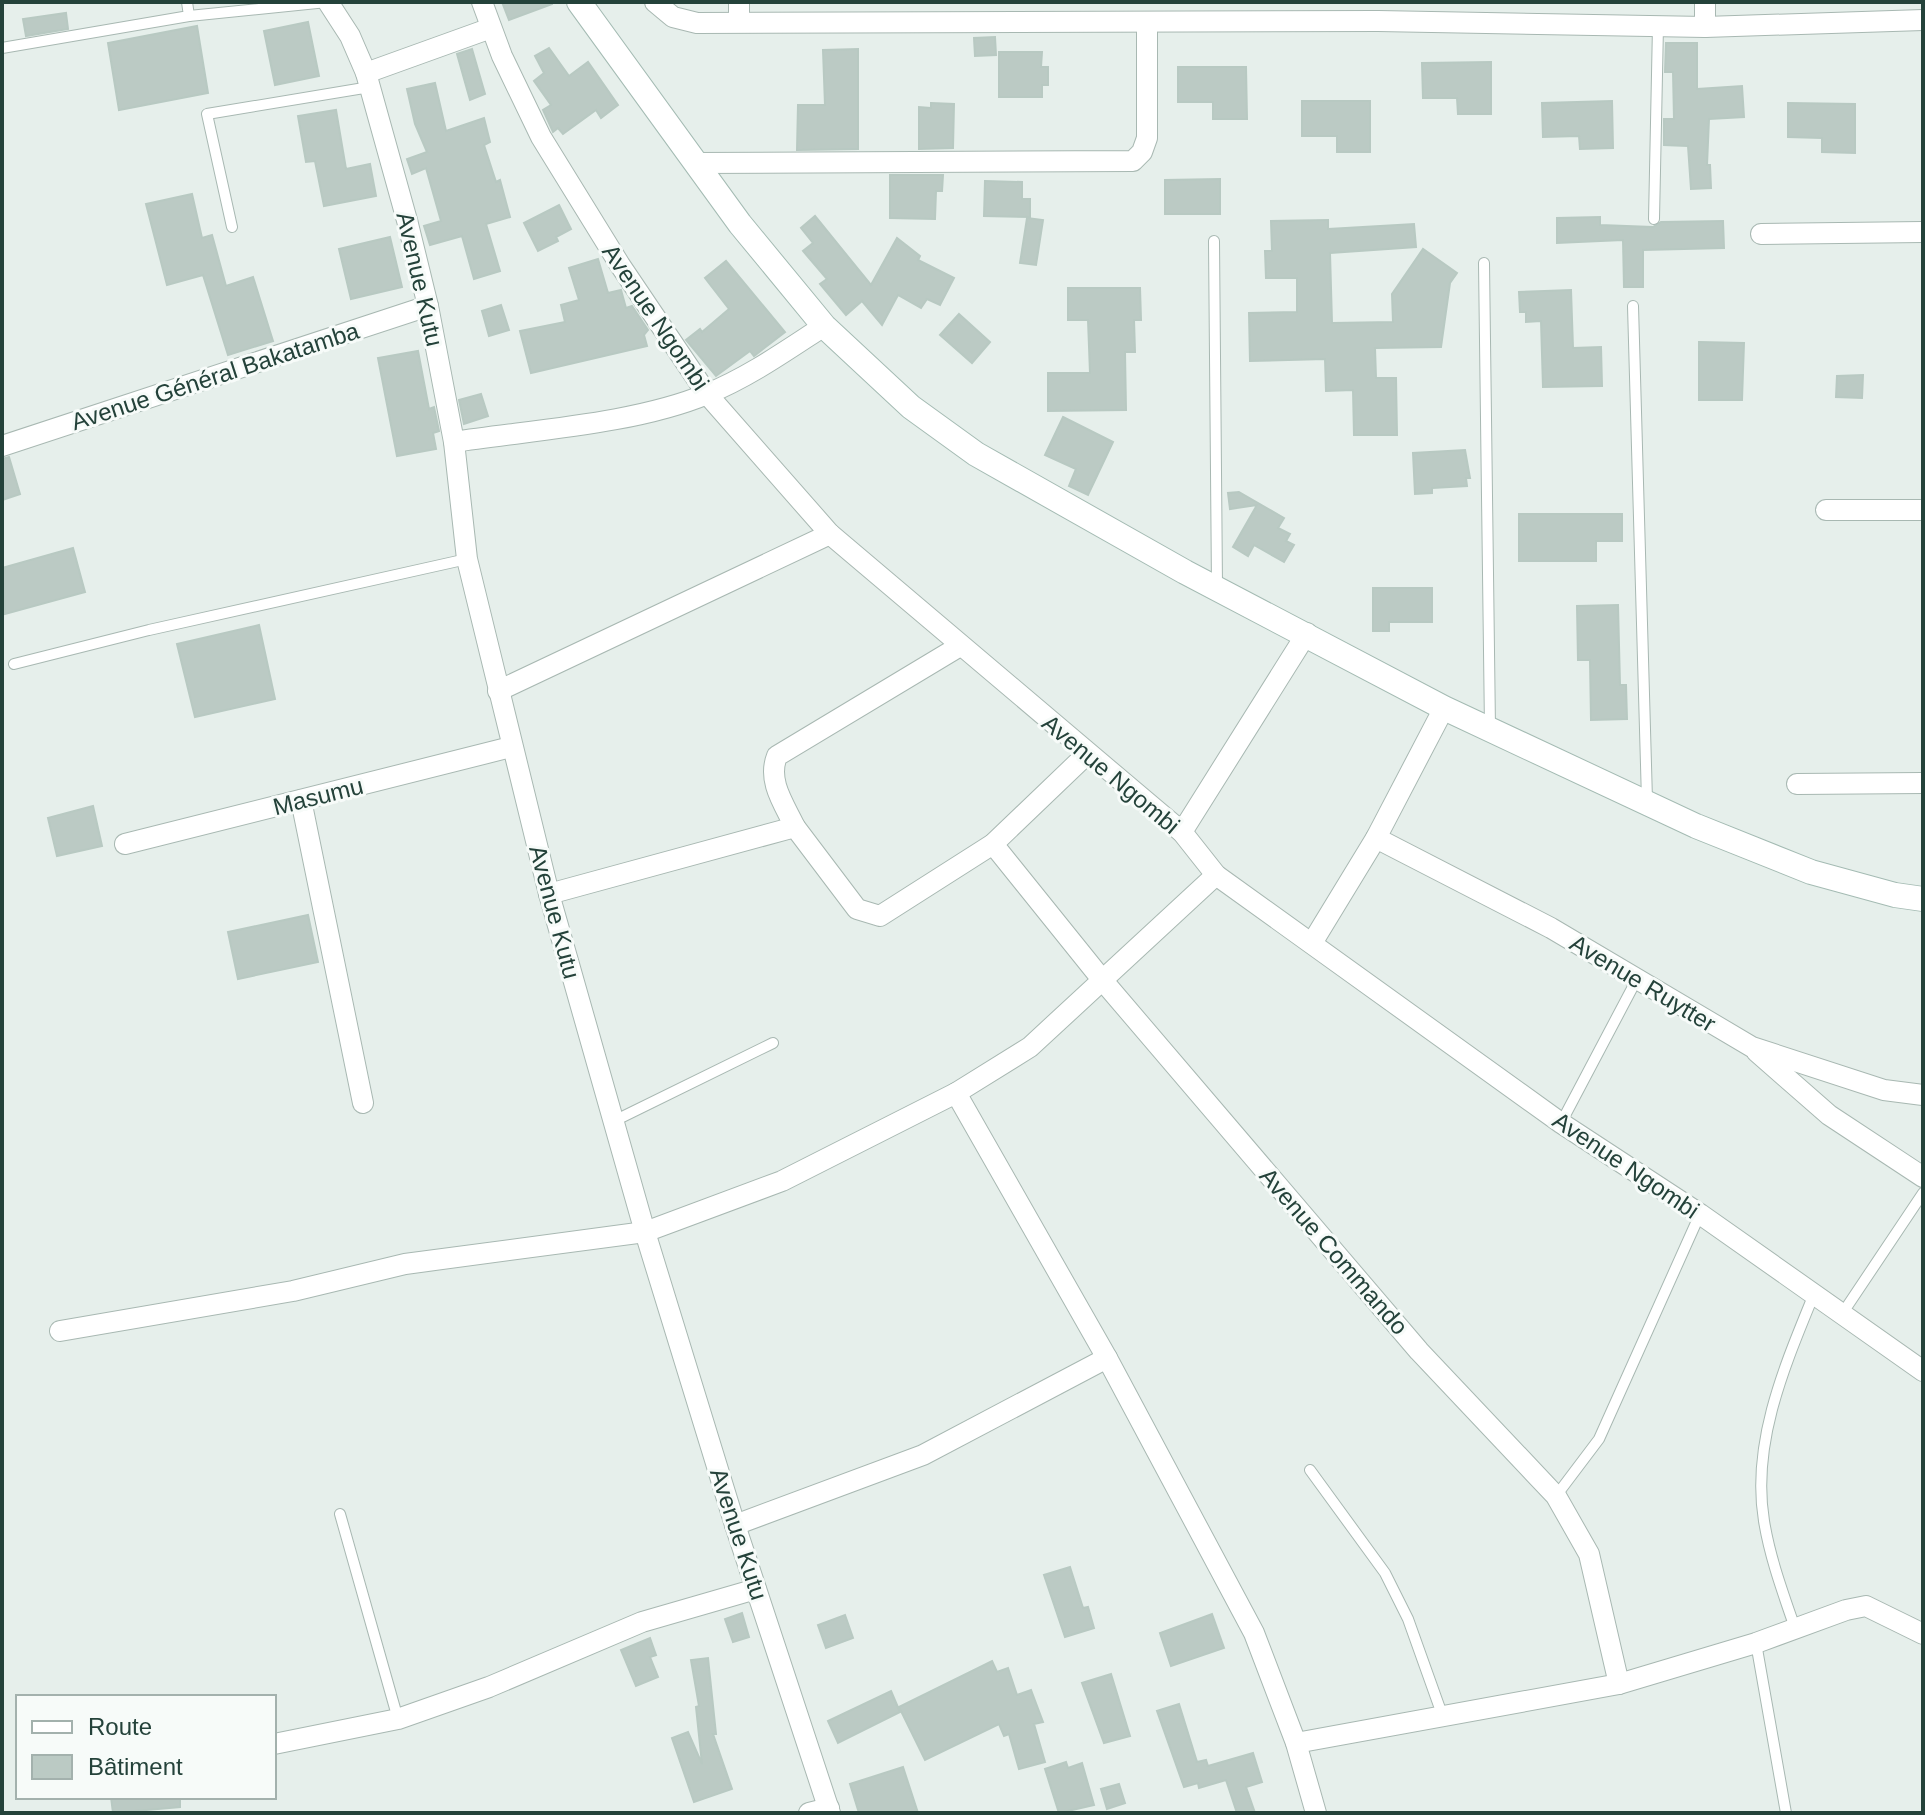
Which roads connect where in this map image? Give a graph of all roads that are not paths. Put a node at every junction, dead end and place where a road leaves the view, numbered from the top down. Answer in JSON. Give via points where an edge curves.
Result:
{"nodes":[{"id":1,"x":187,"y":2,"type":"edge"},
{"id":2,"x":328,"y":2,"type":"edge"},
{"id":3,"x":482,"y":2,"type":"edge"},
{"id":4,"x":579,"y":2,"type":"edge"},
{"id":5,"x":655,"y":2,"type":"edge"},
{"id":6,"x":1705,"y":2,"type":"edge"},
{"id":7,"x":1378,"y":11,"type":"edge"},
{"id":8,"x":739,"y":12,"type":"edge"},
{"id":9,"x":1052,"y":12,"type":"edge"},
{"id":10,"x":189,"y":16,"type":"junction"},
{"id":11,"x":1923,"y":20,"type":"edge"},
{"id":12,"x":1147,"y":22,"type":"junction"},
{"id":13,"x":1658,"y":26,"type":"junction"},
{"id":14,"x":1705,"y":27,"type":"junction"},
{"id":15,"x":491,"y":28,"type":"junction"},
{"id":16,"x":2,"y":48,"type":"edge"},
{"id":17,"x":368,"y":80,"type":"junction"},
{"id":18,"x":695,"y":163,"type":"junction"},
{"id":19,"x":1654,"y":219,"type":"dead end"},
{"id":20,"x":232,"y":227,"type":"dead end"},
{"id":21,"x":1923,"y":232,"type":"edge"},
{"id":22,"x":1761,"y":234,"type":"dead end"},
{"id":23,"x":1214,"y":241,"type":"dead end"},
{"id":24,"x":1484,"y":263,"type":"dead end"},
{"id":25,"x":428,"y":306,"type":"junction"},
{"id":26,"x":1633,"y":306,"type":"dead end"},
{"id":27,"x":824,"y":326,"type":"junction"},
{"id":28,"x":707,"y":394,"type":"junction"},
{"id":29,"x":454,"y":442,"type":"junction"},
{"id":30,"x":2,"y":446,"type":"edge"},
{"id":31,"x":1826,"y":510,"type":"dead end"},
{"id":32,"x":1923,"y":510,"type":"edge"},
{"id":33,"x":830,"y":534,"type":"junction"},
{"id":34,"x":467,"y":559,"type":"junction"},
{"id":35,"x":1217,"y":588,"type":"junction"},
{"id":36,"x":1307,"y":633,"type":"junction"},
{"id":37,"x":960,"y":646,"type":"junction"},
{"id":38,"x":14,"y":664,"type":"dead end"},
{"id":39,"x":498,"y":691,"type":"junction"},
{"id":40,"x":1444,"y":708,"type":"junction"},
{"id":41,"x":1490,"y":728,"type":"junction"},
{"id":42,"x":511,"y":747,"type":"junction"},
{"id":43,"x":1087,"y":754,"type":"junction"},
{"id":44,"x":1923,"y":783,"type":"edge"},
{"id":45,"x":1797,"y":784,"type":"dead end"},
{"id":46,"x":301,"y":800,"type":"junction"},
{"id":47,"x":1647,"y":802,"type":"junction"},
{"id":48,"x":795,"y":827,"type":"junction"},
{"id":49,"x":1182,"y":832,"type":"junction"},
{"id":50,"x":1376,"y":838,"type":"junction"},
{"id":51,"x":125,"y":844,"type":"dead end"},
{"id":52,"x":993,"y":844,"type":"junction"},
{"id":53,"x":1216,"y":875,"type":"junction"},
{"id":54,"x":549,"y":894,"type":"junction"},
{"id":55,"x":1923,"y":899,"type":"edge"},
{"id":56,"x":1312,"y":943,"type":"junction"},
{"id":57,"x":1637,"y":979,"type":"junction"},
{"id":58,"x":1104,"y":982,"type":"junction"},
{"id":59,"x":773,"y":1043,"type":"dead end"},
{"id":60,"x":1752,"y":1047,"type":"junction"},
{"id":61,"x":956,"y":1093,"type":"junction"},
{"id":62,"x":1923,"y":1095,"type":"edge"},
{"id":63,"x":363,"y":1103,"type":"dead end"},
{"id":64,"x":612,"y":1122,"type":"junction"},
{"id":65,"x":1561,"y":1123,"type":"junction"},
{"id":66,"x":1923,"y":1177,"type":"edge"},
{"id":67,"x":1923,"y":1193,"type":"edge"},
{"id":68,"x":1700,"y":1214,"type":"junction"},
{"id":69,"x":645,"y":1232,"type":"junction"},
{"id":70,"x":1814,"y":1294,"type":"junction"},
{"id":71,"x":1842,"y":1314,"type":"junction"},
{"id":72,"x":60,"y":1331,"type":"dead end"},
{"id":73,"x":1107,"y":1358,"type":"junction"},
{"id":74,"x":1923,"y":1371,"type":"edge"},
{"id":75,"x":1310,"y":1470,"type":"dead end"},
{"id":76,"x":1556,"y":1496,"type":"junction"},
{"id":77,"x":340,"y":1514,"type":"dead end"},
{"id":78,"x":735,"y":1525,"type":"junction"},
{"id":79,"x":756,"y":1589,"type":"junction"},
{"id":80,"x":1795,"y":1628,"type":"junction"},
{"id":81,"x":1923,"y":1634,"type":"edge"},
{"id":82,"x":1756,"y":1643,"type":"junction"},
{"id":83,"x":1619,"y":1684,"type":"junction"},
{"id":84,"x":1443,"y":1717,"type":"junction"},
{"id":85,"x":398,"y":1719,"type":"junction"},
{"id":86,"x":1296,"y":1743,"type":"junction"},
{"id":87,"x":276,"y":1744,"type":"edge"},
{"id":88,"x":822,"y":1811,"type":"edge"},
{"id":89,"x":1316,"y":1813,"type":"edge"},
{"id":90,"x":1786,"y":1813,"type":"edge"}],
"edges":[{"from":1,"to":10,"type":"lane"},
{"from":2,"to":10,"type":"lane"},
{"from":2,"to":17,"type":"street","name":"Avenue Kutu","via":[[350,36]]},
{"from":3,"to":15,"type":"street","name":"Avenue Ngombi"},
{"from":4,"to":18,"type":"main road"},
{"from":5,"to":8,"type":"street","via":[[685,20]]},
{"from":6,"to":14,"type":"street"},
{"from":7,"to":12,"type":"street"},
{"from":7,"to":13,"type":"street"},
{"from":8,"to":9,"type":"street"},
{"from":9,"to":12,"type":"street"},
{"from":10,"to":16,"type":"lane"},
{"from":11,"to":14,"type":"street"},
{"from":12,"to":18,"type":"street","via":[[1147,138],[1133,161]]},
{"from":13,"to":14,"type":"street"},
{"from":13,"to":19,"type":"lane"},
{"from":15,"to":17,"type":"street"},
{"from":15,"to":28,"type":"street","name":"Avenue Ngombi","via":[[541,137]]},
{"from":17,"to":20,"type":"lane","via":[[207,114]]},
{"from":17,"to":25,"type":"street","name":"Avenue Kutu"},
{"from":18,"to":27,"type":"main road"},
{"from":21,"to":22,"type":"street"},
{"from":23,"to":35,"type":"lane"},
{"from":24,"to":41,"type":"lane"},
{"from":25,"to":29,"type":"street","name":"Avenue Kutu"},
{"from":25,"to":30,"type":"street","name":"Avenue Général Bakatamba"},
{"from":26,"to":47,"type":"lane"},
{"from":27,"to":28,"type":"street"},
{"from":27,"to":35,"type":"main road","via":[[911,407],[976,454]]},
{"from":28,"to":29,"type":"street","via":[[656,410]]},
{"from":28,"to":33,"type":"street","name":"Avenue Ngombi"},
{"from":29,"to":34,"type":"street","name":"Avenue Kutu"},
{"from":31,"to":32,"type":"street"},
{"from":33,"to":37,"type":"street","name":"Avenue Ngombi"},
{"from":33,"to":39,"type":"street"},
{"from":34,"to":38,"type":"lane"},
{"from":34,"to":39,"type":"street","name":"Avenue Kutu"},
{"from":35,"to":36,"type":"main road"},
{"from":36,"to":40,"type":"main road"},
{"from":36,"to":49,"type":"street"},
{"from":37,"to":43,"type":"street","name":"Avenue Ngombi"},
{"from":37,"to":48,"type":"street","via":[[777,756],[775,784]]},
{"from":39,"to":42,"type":"street","name":"Avenue Kutu"},
{"from":40,"to":41,"type":"main road"},
{"from":40,"to":50,"type":"street"},
{"from":41,"to":47,"type":"main road"},
{"from":42,"to":46,"type":"street","name":"Masumu"},
{"from":42,"to":54,"type":"street","name":"Avenue Kutu"},
{"from":43,"to":49,"type":"street","name":"Avenue Ngombi"},
{"from":43,"to":52,"type":"street"},
{"from":44,"to":45,"type":"street"},
{"from":46,"to":51,"type":"street","name":"Masumu"},
{"from":46,"to":63,"type":"street"},
{"from":47,"to":55,"type":"main road","via":[[1811,872]]},
{"from":48,"to":52,"type":"street","via":[[846,896],[870,916],[891,911]]},
{"from":48,"to":54,"type":"street"},
{"from":49,"to":53,"type":"street","name":"Avenue Ngombi"},
{"from":50,"to":56,"type":"street"},
{"from":50,"to":57,"type":"street","name":"Avenue Ruytter"},
{"from":52,"to":58,"type":"street","name":"Avenue Commando"},
{"from":53,"to":56,"type":"street","name":"Avenue Ngombi"},
{"from":53,"to":58,"type":"street"},
{"from":54,"to":64,"type":"street","name":"Avenue Kutu"},
{"from":56,"to":65,"type":"street","name":"Avenue Ngombi"},
{"from":57,"to":60,"type":"street","name":"Avenue Ruytter"},
{"from":57,"to":65,"type":"lane"},
{"from":58,"to":61,"type":"street","via":[[1030,1047]]},
{"from":58,"to":76,"type":"street","name":"Avenue Commando","via":[[1419,1351]]},
{"from":59,"to":64,"type":"lane"},
{"from":60,"to":62,"type":"street","name":"Avenue Ruytter","via":[[1884,1090]]},
{"from":60,"to":66,"type":"street","via":[[1829,1115]]},
{"from":61,"to":69,"type":"street","via":[[782,1181]]},
{"from":61,"to":73,"type":"street"},
{"from":64,"to":69,"type":"street","name":"Avenue Kutu"},
{"from":65,"to":68,"type":"street","name":"Avenue Ngombi"},
{"from":67,"to":71,"type":"lane"},
{"from":68,"to":70,"type":"street","name":"Avenue Ngombi"},
{"from":68,"to":76,"type":"lane","via":[[1599,1439]]},
{"from":69,"to":72,"type":"street","via":[[405,1264],[293,1291]]},
{"from":69,"to":78,"type":"street","name":"Avenue Kutu"},
{"from":70,"to":71,"type":"street","name":"Avenue Ngombi"},
{"from":70,"to":80,"type":"lane","via":[[1781,1374],[1762,1483],[1773,1562]]},
{"from":71,"to":74,"type":"street","name":"Avenue Ngombi"},
{"from":73,"to":78,"type":"street","via":[[923,1455]]},
{"from":73,"to":86,"type":"street","via":[[1254,1633]]},
{"from":75,"to":84,"type":"lane","via":[[1385,1573]]},
{"from":76,"to":83,"type":"street","name":"Avenue Commando","via":[[1589,1554]]},
{"from":77,"to":85,"type":"lane"},
{"from":78,"to":79,"type":"street","name":"Avenue Kutu"},
{"from":79,"to":85,"type":"street","via":[[642,1622]]},
{"from":79,"to":88,"type":"street","name":"Avenue Kutu"},
{"from":80,"to":81,"type":"street","via":[[1866,1606]]},
{"from":80,"to":82,"type":"street"},
{"from":82,"to":83,"type":"street"},
{"from":82,"to":90,"type":"lane"},
{"from":83,"to":84,"type":"street"},
{"from":84,"to":86,"type":"street"},
{"from":85,"to":87,"type":"street"},
{"from":86,"to":89,"type":"street"}]}
